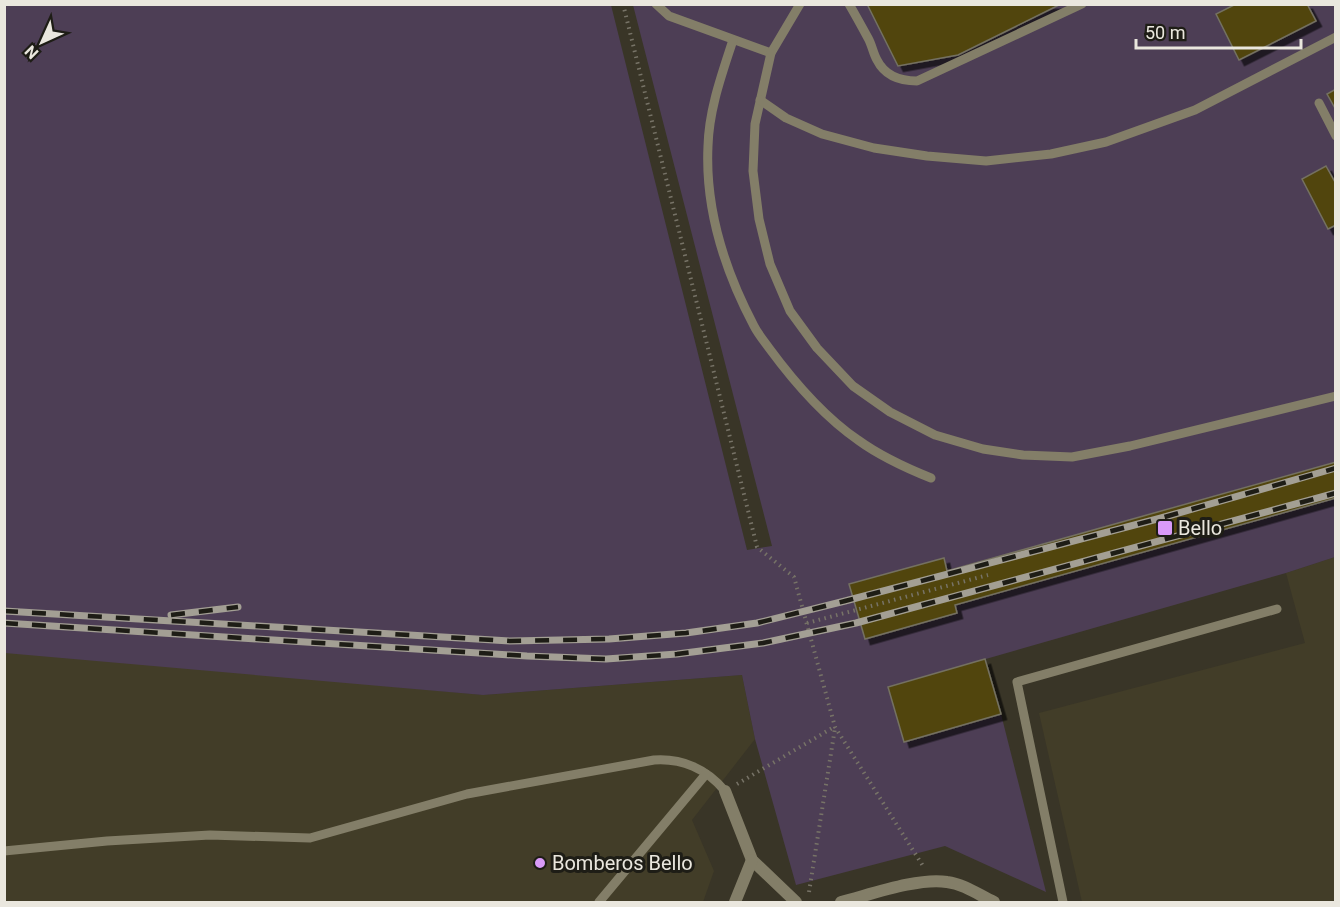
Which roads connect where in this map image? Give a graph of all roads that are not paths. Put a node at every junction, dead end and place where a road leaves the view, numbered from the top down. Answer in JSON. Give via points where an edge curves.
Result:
{"nodes":[{"id":1,"x":656,"y":4,"type":"edge"},
{"id":2,"x":800,"y":4,"type":"edge"},
{"id":3,"x":849,"y":4,"type":"edge"},
{"id":4,"x":1082,"y":4,"type":"edge"},
{"id":5,"x":1335,"y":37,"type":"edge"},
{"id":6,"x":733,"y":40,"type":"junction"},
{"id":7,"x":771,"y":53,"type":"junction"},
{"id":8,"x":760,"y":100,"type":"junction"},
{"id":9,"x":1319,"y":103,"type":"dead end"},
{"id":10,"x":1335,"y":136,"type":"edge"},
{"id":11,"x":1335,"y":396,"type":"edge"},
{"id":12,"x":931,"y":478,"type":"dead end"},
{"id":13,"x":1277,"y":609,"type":"dead end"},
{"id":14,"x":706,"y":774,"type":"junction"},
{"id":15,"x":725,"y":791,"type":"joint"},
{"id":16,"x":4,"y":851,"type":"edge"},
{"id":17,"x":752,"y":860,"type":"junction"},
{"id":18,"x":599,"y":903,"type":"edge"},
{"id":19,"x":735,"y":903,"type":"edge"},
{"id":20,"x":796,"y":903,"type":"edge"},
{"id":21,"x":841,"y":903,"type":"edge"},
{"id":22,"x":994,"y":903,"type":"edge"},
{"id":23,"x":1063,"y":903,"type":"edge"}],
"edges":[{"from":1,"to":6,"type":"lane","via":[[669,16]]},
{"from":2,"to":7,"type":"lane"},
{"from":3,"to":4,"type":"lane","via":[[882,67],[891,76],[917,81]]},
{"from":5,"to":8,"type":"lane","via":[[1195,110],[1106,142],[1051,154],[986,161],[874,148],[822,134],[786,118]]},
{"from":6,"to":7,"type":"lane"},
{"from":6,"to":12,"type":"lane","via":[[714,101],[708,146],[717,234],[737,291],[755,328],[820,409],[858,440]]},
{"from":7,"to":8,"type":"lane"},
{"from":8,"to":11,"type":"lane","via":[[753,171],[770,264],[790,311],[817,348],[853,386],[890,412],[935,435],[983,449],[1072,457]]},
{"from":9,"to":10,"type":"lane"},
{"from":13,"to":23,"type":"lane","via":[[1017,682]]},
{"from":14,"to":15,"type":"lane"},
{"from":14,"to":16,"type":"lane","via":[[676,760],[654,760],[467,794],[310,838],[210,835]]},
{"from":14,"to":18,"type":"lane"},
{"from":15,"to":17,"type":"street"},
{"from":17,"to":19,"type":"street"},
{"from":17,"to":20,"type":"street"},
{"from":21,"to":22,"type":"street","via":[[932,881],[963,886]]}]}
